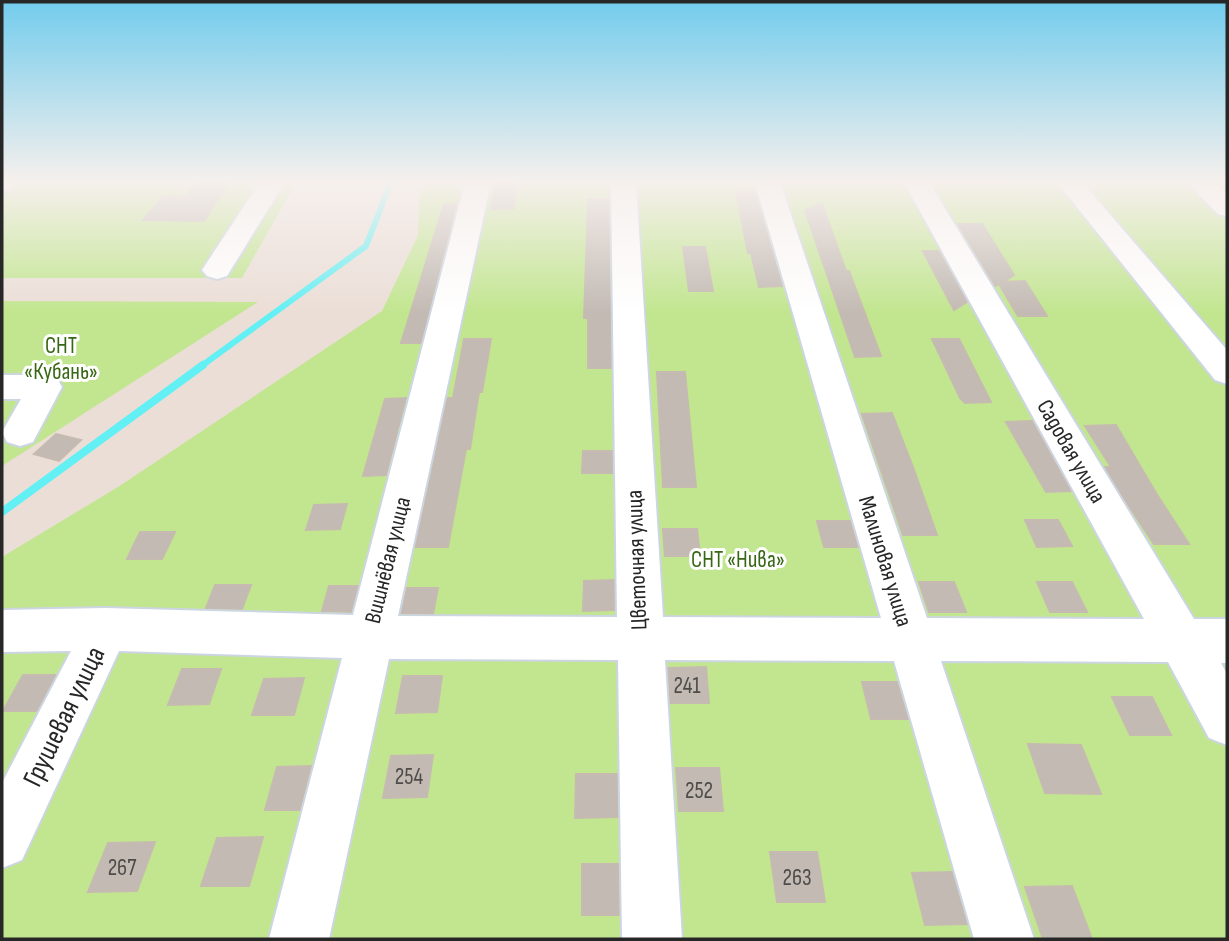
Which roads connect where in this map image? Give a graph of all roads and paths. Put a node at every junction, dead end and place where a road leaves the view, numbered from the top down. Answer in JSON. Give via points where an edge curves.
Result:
{"nodes":[{"id":1,"x":245,"y":226,"type":"edge"},
{"id":2,"x":467,"y":226,"type":"edge"},
{"id":3,"x":625,"y":226,"type":"edge"},
{"id":4,"x":782,"y":226,"type":"edge"},
{"id":5,"x":942,"y":226,"type":"edge"},
{"id":6,"x":1106,"y":226,"type":"edge"},
{"id":7,"x":217,"y":270,"type":"dead end"},
{"id":8,"x":1227,"y":372,"type":"edge"},
{"id":9,"x":2,"y":387,"type":"edge"},
{"id":10,"x":20,"y":432,"type":"dead end"},
{"id":11,"x":106,"y":629,"type":"junction"},
{"id":12,"x":2,"y":631,"type":"edge"},
{"id":13,"x":368,"y":637,"type":"junction"},
{"id":14,"x":638,"y":639,"type":"junction"},
{"id":15,"x":911,"y":640,"type":"junction"},
{"id":16,"x":1181,"y":640,"type":"junction"},
{"id":17,"x":1227,"y":641,"type":"edge"},
{"id":18,"x":1227,"y":720,"type":"edge"},
{"id":19,"x":2,"y":840,"type":"edge"},
{"id":20,"x":299,"y":939,"type":"edge"},
{"id":21,"x":652,"y":939,"type":"edge"},
{"id":22,"x":1004,"y":939,"type":"edge"}],
"edges":[{"from":1,"to":7,"type":"street"},
{"from":2,"to":13,"type":"street","name":"Вишнёвая улица"},
{"from":3,"to":14,"type":"street","name":"Цветочная улица"},
{"from":4,"to":15,"type":"street","name":"Малиновая улица"},
{"from":5,"to":16,"type":"street","name":"Садовая улица"},
{"from":6,"to":8,"type":"street"},
{"from":9,"to":10,"type":"street","via":[[45,387]]},
{"from":11,"to":12,"type":"street"},
{"from":11,"to":13,"type":"street"},
{"from":11,"to":19,"type":"street","name":"Грушевая улица"},
{"from":13,"to":14,"type":"street"},
{"from":13,"to":20,"type":"street","name":"Вишнёвая улица"},
{"from":14,"to":15,"type":"street"},
{"from":14,"to":21,"type":"street","name":"Цветочная улица"},
{"from":15,"to":16,"type":"street"},
{"from":15,"to":22,"type":"street","name":"Малиновая улица"},
{"from":16,"to":17,"type":"street"},
{"from":16,"to":18,"type":"street","name":"Садовая улица"}]}
